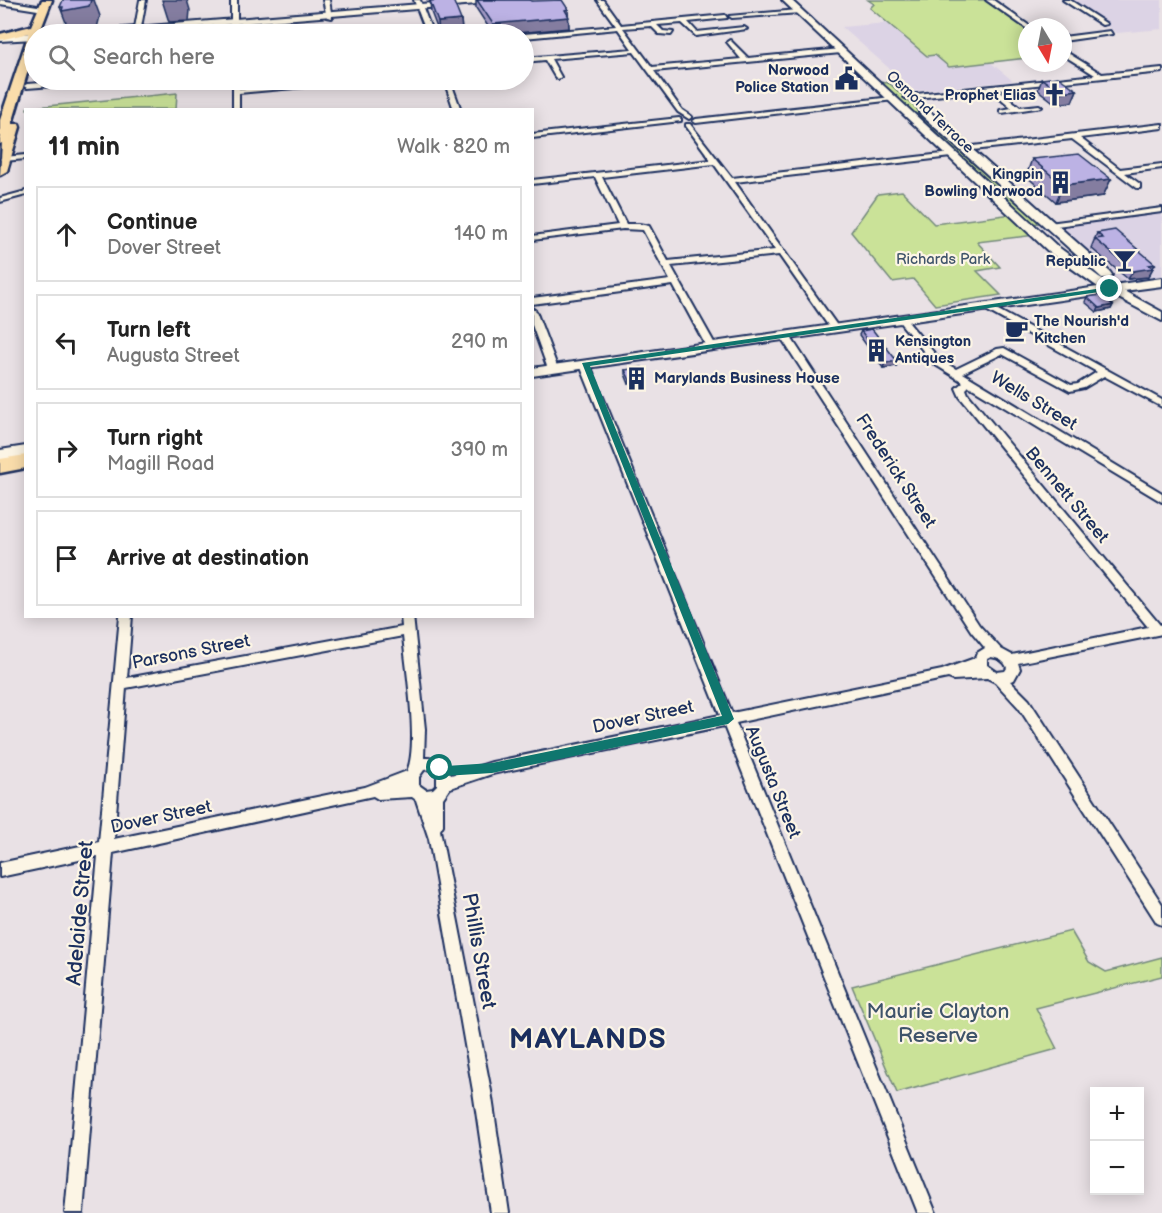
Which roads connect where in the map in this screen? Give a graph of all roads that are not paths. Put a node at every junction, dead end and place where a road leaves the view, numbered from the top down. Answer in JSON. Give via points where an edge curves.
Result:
{"nodes":[{"id":1,"x":143,"y":0,"type":"edge"},
{"id":2,"x":234,"y":0,"type":"edge"},
{"id":3,"x":326,"y":0,"type":"edge"},
{"id":4,"x":786,"y":0,"type":"edge"},
{"id":5,"x":990,"y":0,"type":"edge"},
{"id":6,"x":995,"y":0,"type":"edge"},
{"id":7,"x":1066,"y":0,"type":"edge"},
{"id":8,"x":505,"y":1,"type":"edge"},
{"id":9,"x":602,"y":1,"type":"edge"},
{"id":10,"x":2,"y":4,"type":"edge"},
{"id":11,"x":49,"y":4,"type":"edge"},
{"id":12,"x":419,"y":6,"type":"edge"},
{"id":13,"x":798,"y":12,"type":"junction"},
{"id":14,"x":330,"y":16,"type":"junction"},
{"id":15,"x":1018,"y":20,"type":"edge"},
{"id":16,"x":684,"y":21,"type":"junction"},
{"id":17,"x":40,"y":24,"type":"edge"},
{"id":18,"x":139,"y":24,"type":"edge"},
{"id":19,"x":234,"y":24,"type":"edge"},
{"id":20,"x":260,"y":24,"type":"edge"},
{"id":21,"x":426,"y":24,"type":"edge"},
{"id":22,"x":653,"y":24,"type":"junction"},
{"id":23,"x":1104,"y":24,"type":"dead end"},
{"id":24,"x":621,"y":27,"type":"junction"},
{"id":25,"x":744,"y":29,"type":"dead end"},
{"id":26,"x":671,"y":33,"type":"dead end"},
{"id":27,"x":1110,"y":33,"type":"dead end"},
{"id":28,"x":534,"y":35,"type":"edge"},
{"id":29,"x":24,"y":36,"type":"edge"},
{"id":30,"x":0,"y":38,"type":"edge"},
{"id":31,"x":1072,"y":38,"type":"edge"},
{"id":32,"x":730,"y":42,"type":"dead end"},
{"id":33,"x":637,"y":50,"type":"junction"},
{"id":34,"x":841,"y":51,"type":"junction"},
{"id":35,"x":547,"y":58,"type":"junction"},
{"id":36,"x":1072,"y":58,"type":"edge"},
{"id":37,"x":534,"y":59,"type":"edge"},
{"id":38,"x":746,"y":60,"type":"junction"},
{"id":39,"x":24,"y":62,"type":"edge"},
{"id":40,"x":652,"y":69,"type":"junction"},
{"id":41,"x":1162,"y":70,"type":"edge"},
{"id":42,"x":558,"y":77,"type":"dead end"},
{"id":43,"x":1102,"y":77,"type":"junction"},
{"id":44,"x":897,"y":88,"type":"dead end"},
{"id":45,"x":992,"y":88,"type":"junction"},
{"id":46,"x":26,"y":90,"type":"edge"},
{"id":47,"x":248,"y":90,"type":"edge"},
{"id":48,"x":451,"y":90,"type":"edge"},
{"id":49,"x":237,"y":91,"type":"joint"},
{"id":50,"x":907,"y":97,"type":"junction"},
{"id":51,"x":892,"y":99,"type":"junction"},
{"id":52,"x":6,"y":107,"type":"edge"},
{"id":53,"x":1039,"y":107,"type":"dead end"},
{"id":54,"x":236,"y":108,"type":"edge"},
{"id":55,"x":457,"y":108,"type":"edge"},
{"id":56,"x":1018,"y":109,"type":"junction"},
{"id":57,"x":1002,"y":111,"type":"dead end"},
{"id":58,"x":687,"y":121,"type":"junction"},
{"id":59,"x":1162,"y":126,"type":"edge"},
{"id":60,"x":534,"y":136,"type":"edge"},
{"id":61,"x":1073,"y":136,"type":"junction"},
{"id":62,"x":0,"y":140,"type":"edge"},
{"id":63,"x":964,"y":149,"type":"junction"},
{"id":64,"x":951,"y":155,"type":"junction"},
{"id":65,"x":24,"y":158,"type":"edge"},
{"id":66,"x":717,"y":162,"type":"junction"},
{"id":67,"x":2,"y":163,"type":"edge"},
{"id":68,"x":1162,"y":166,"type":"edge"},
{"id":69,"x":1118,"y":171,"type":"junction"},
{"id":70,"x":597,"y":175,"type":"junction"},
{"id":71,"x":730,"y":180,"type":"junction"},
{"id":72,"x":534,"y":182,"type":"edge"},
{"id":73,"x":1137,"y":186,"type":"dead end"},
{"id":74,"x":24,"y":191,"type":"edge"},
{"id":75,"x":0,"y":192,"type":"edge"},
{"id":76,"x":24,"y":192,"type":"edge"},
{"id":77,"x":0,"y":200,"type":"edge"},
{"id":78,"x":1162,"y":210,"type":"edge"},
{"id":79,"x":1049,"y":225,"type":"junction"},
{"id":80,"x":623,"y":227,"type":"junction"},
{"id":81,"x":1029,"y":228,"type":"junction"},
{"id":82,"x":534,"y":238,"type":"edge"},
{"id":83,"x":781,"y":252,"type":"junction"},
{"id":84,"x":666,"y":264,"type":"junction"},
{"id":85,"x":1078,"y":268,"type":"junction"},
{"id":86,"x":675,"y":282,"type":"junction"},
{"id":87,"x":1162,"y":283,"type":"edge"},
{"id":88,"x":1125,"y":287,"type":"junction"},
{"id":89,"x":1110,"y":289,"type":"junction"},
{"id":90,"x":1058,"y":297,"type":"junction"},
{"id":91,"x":534,"y":301,"type":"edge"},
{"id":92,"x":987,"y":307,"type":"junction"},
{"id":93,"x":1161,"y":310,"type":"edge"},
{"id":94,"x":534,"y":317,"type":"edge"},
{"id":95,"x":901,"y":319,"type":"junction"},
{"id":96,"x":835,"y":329,"type":"junction"},
{"id":97,"x":785,"y":336,"type":"junction"},
{"id":98,"x":711,"y":346,"type":"junction"},
{"id":99,"x":585,"y":364,"type":"junction"},
{"id":100,"x":553,"y":369,"type":"junction"},
{"id":101,"x":534,"y":372,"type":"edge"},
{"id":102,"x":1104,"y":372,"type":"junction"},
{"id":103,"x":956,"y":373,"type":"junction"},
{"id":104,"x":969,"y":381,"type":"junction"},
{"id":105,"x":1162,"y":404,"type":"edge"},
{"id":106,"x":24,"y":451,"type":"edge"},
{"id":107,"x":0,"y":455,"type":"edge"},
{"id":108,"x":24,"y":461,"type":"edge"},
{"id":109,"x":0,"y":466,"type":"edge"},
{"id":110,"x":1162,"y":498,"type":"edge"},
{"id":111,"x":126,"y":618,"type":"edge"},
{"id":112,"x":408,"y":623,"type":"edge"},
{"id":113,"x":975,"y":628,"type":"junction"},
{"id":114,"x":1160,"y":629,"type":"edge"},
{"id":115,"x":997,"y":653,"type":"junction"},
{"id":116,"x":982,"y":658,"type":"junction"},
{"id":117,"x":1011,"y":666,"type":"junction"},
{"id":118,"x":943,"y":675,"type":"junction"},
{"id":119,"x":993,"y":675,"type":"junction"},
{"id":120,"x":121,"y":684,"type":"junction"},
{"id":121,"x":1024,"y":704,"type":"junction"},
{"id":122,"x":728,"y":719,"type":"junction"},
{"id":123,"x":418,"y":729,"type":"junction"},
{"id":124,"x":414,"y":773,"type":"junction"},
{"id":125,"x":432,"y":783,"type":"junction"},
{"id":126,"x":365,"y":793,"type":"junction"},
{"id":127,"x":106,"y":848,"type":"junction"},
{"id":128,"x":0,"y":870,"type":"edge"},
{"id":129,"x":1162,"y":918,"type":"edge"},
{"id":130,"x":74,"y":1213,"type":"edge"},
{"id":131,"x":500,"y":1213,"type":"edge"},
{"id":132,"x":927,"y":1213,"type":"edge"}],
"edges":[{"from":1,"to":18,"type":"street"},
{"from":2,"to":19,"type":"street"},
{"from":3,"to":14,"type":"street"},
{"from":4,"to":13,"type":"main road","name":"Osmond Terrace"},
{"from":5,"to":6,"type":"street"},
{"from":5,"to":15,"type":"street"},
{"from":7,"to":23,"type":"street"},
{"from":8,"to":12,"type":"main road"},
{"from":9,"to":24,"type":"street"},
{"from":10,"to":11,"type":"street"},
{"from":11,"to":17,"type":"highway"},
{"from":12,"to":14,"type":"main road"},
{"from":12,"to":21,"type":"street"},
{"from":13,"to":16,"type":"street"},
{"from":13,"to":34,"type":"main road","name":"Osmond Terrace"},
{"from":14,"to":20,"type":"main road"},
{"from":16,"to":22,"type":"street"},
{"from":16,"to":25,"type":"street","via":[[696,34]]},
{"from":22,"to":24,"type":"street"},
{"from":22,"to":26,"type":"street","via":[[661,33]]},
{"from":24,"to":28,"type":"street"},
{"from":24,"to":33,"type":"street"},
{"from":27,"to":31,"type":"street"},
{"from":29,"to":30,"type":"highway"},
{"from":32,"to":38,"type":"street"},
{"from":33,"to":35,"type":"street"},
{"from":33,"to":40,"type":"street"},
{"from":34,"to":38,"type":"street"},
{"from":34,"to":51,"type":"main road","name":"Osmond Terrace"},
{"from":35,"to":37,"type":"street"},
{"from":35,"to":42,"type":"street"},
{"from":36,"to":43,"type":"street"},
{"from":38,"to":40,"type":"street"},
{"from":39,"to":52,"type":"highway"},
{"from":40,"to":58,"type":"street"},
{"from":41,"to":43,"type":"street"},
{"from":43,"to":45,"type":"street"},
{"from":44,"to":50,"type":"main road","name":"Osmond Terrace"},
{"from":45,"to":50,"type":"street"},
{"from":45,"to":56,"type":"street"},
{"from":46,"to":67,"type":"highway"},
{"from":47,"to":49,"type":"street"},
{"from":48,"to":55,"type":"street"},
{"from":49,"to":54,"type":"street"},
{"from":50,"to":63,"type":"main road","name":"Osmond Terrace"},
{"from":51,"to":58,"type":"street"},
{"from":51,"to":64,"type":"main road","name":"Osmond Terrace"},
{"from":52,"to":62,"type":"highway"},
{"from":53,"to":56,"type":"street"},
{"from":56,"to":57,"type":"street"},
{"from":58,"to":60,"type":"street"},
{"from":58,"to":66,"type":"street"},
{"from":59,"to":61,"type":"street"},
{"from":61,"to":63,"type":"street"},
{"from":61,"to":69,"type":"street"},
{"from":63,"to":79,"type":"main road","name":"Osmond Terrace"},
{"from":64,"to":71,"type":"street"},
{"from":64,"to":81,"type":"main road","name":"Osmond Terrace"},
{"from":65,"to":67,"type":"street"},
{"from":66,"to":70,"type":"street"},
{"from":66,"to":71,"type":"street"},
{"from":68,"to":69,"type":"street"},
{"from":69,"to":73,"type":"street"},
{"from":70,"to":72,"type":"street"},
{"from":70,"to":80,"type":"street"},
{"from":71,"to":83,"type":"street"},
{"from":74,"to":75,"type":"street"},
{"from":76,"to":77,"type":"street"},
{"from":78,"to":79,"type":"street"},
{"from":79,"to":81,"type":"main road"},
{"from":79,"to":88,"type":"main road","name":"Osmond Terrace"},
{"from":80,"to":82,"type":"street"},
{"from":80,"to":84,"type":"street","via":[[646,228]]},
{"from":81,"to":85,"type":"main road","name":"Osmond Terrace"},
{"from":83,"to":84,"type":"street"},
{"from":83,"to":96,"type":"street"},
{"from":84,"to":86,"type":"street"},
{"from":85,"to":89,"type":"main road","name":"Osmond Terrace"},
{"from":85,"to":90,"type":"main road","via":[[1079,278]]},
{"from":86,"to":91,"type":"street"},
{"from":86,"to":98,"type":"street"},
{"from":87,"to":88,"type":"main road"},
{"from":87,"to":93,"type":"main road","via":[[1153,294]]},
{"from":88,"to":89,"type":"main road"},
{"from":88,"to":93,"type":"main road","name":"Osmond Terrace"},
{"from":89,"to":90,"type":"main road"},
{"from":89,"to":93,"type":"main road","name":"Osmond Terrace"},
{"from":90,"to":92,"type":"main road"},
{"from":92,"to":95,"type":"main road"},
{"from":92,"to":102,"type":"street"},
{"from":94,"to":100,"type":"street"},
{"from":95,"to":96,"type":"main road"},
{"from":95,"to":103,"type":"street","name":"Wells Street","via":[[933,358]]},
{"from":96,"to":97,"type":"main road"},
{"from":97,"to":98,"type":"main road"},
{"from":97,"to":113,"type":"street","name":"Frederick Street"},
{"from":98,"to":99,"type":"main road"},
{"from":99,"to":100,"type":"main road"},
{"from":99,"to":122,"type":"street","name":"Augusta Street"},
{"from":100,"to":101,"type":"main road"},
{"from":102,"to":103,"type":"street","via":[[1070,388],[1000,351]]},
{"from":102,"to":105,"type":"street"},
{"from":103,"to":104,"type":"street","name":"Wells Street"},
{"from":104,"to":110,"type":"street","name":"Wells Street"},
{"from":104,"to":114,"type":"street","name":"Bennett Street","via":[[961,388],[963,395]]},
{"from":106,"to":107,"type":"main road"},
{"from":108,"to":109,"type":"highway"},
{"from":111,"to":120,"type":"street","name":"Adelaide Street"},
{"from":112,"to":120,"type":"street","name":"Parsons Street"},
{"from":112,"to":123,"type":"street","name":"Phillis Street"},
{"from":113,"to":115,"type":"street","name":"Frederick Street"},
{"from":113,"to":116,"type":"street","name":"Frederick Street"},
{"from":114,"to":117,"type":"street"},
{"from":115,"to":116,"type":"street","name":"Dover Street"},
{"from":115,"to":117,"type":"street"},
{"from":116,"to":118,"type":"street","name":"Dover Street"},
{"from":116,"to":119,"type":"street","name":"Frederick Street","via":[[981,667]]},
{"from":117,"to":119,"type":"street","name":"Dover Street","via":[[1004,678]]},
{"from":117,"to":121,"type":"street"},
{"from":118,"to":119,"type":"street","name":"Dover Street"},
{"from":118,"to":122,"type":"street","name":"Dover Street"},
{"from":119,"to":121,"type":"street"},
{"from":120,"to":127,"type":"street","name":"Adelaide Street"},
{"from":121,"to":129,"type":"street"},
{"from":122,"to":125,"type":"street","name":"Dover Street"},
{"from":122,"to":132,"type":"street","name":"Augusta Street"},
{"from":123,"to":124,"type":"street","name":"Phillis Street"},
{"from":123,"to":125,"type":"street","name":"Phillis Street"},
{"from":124,"to":125,"type":"street","name":"Dover Street"},
{"from":124,"to":125,"type":"street","name":"Phillis Street","via":[[410,785]]},
{"from":124,"to":126,"type":"street","name":"Dover Street"},
{"from":125,"to":126,"type":"street","name":"Dover Street"},
{"from":125,"to":131,"type":"street","name":"Phillis Street","via":[[436,839]]},
{"from":126,"to":127,"type":"street","name":"Dover Street"},
{"from":127,"to":128,"type":"street","name":"Dover Street"},
{"from":127,"to":130,"type":"street","name":"Adelaide Street"}]}
